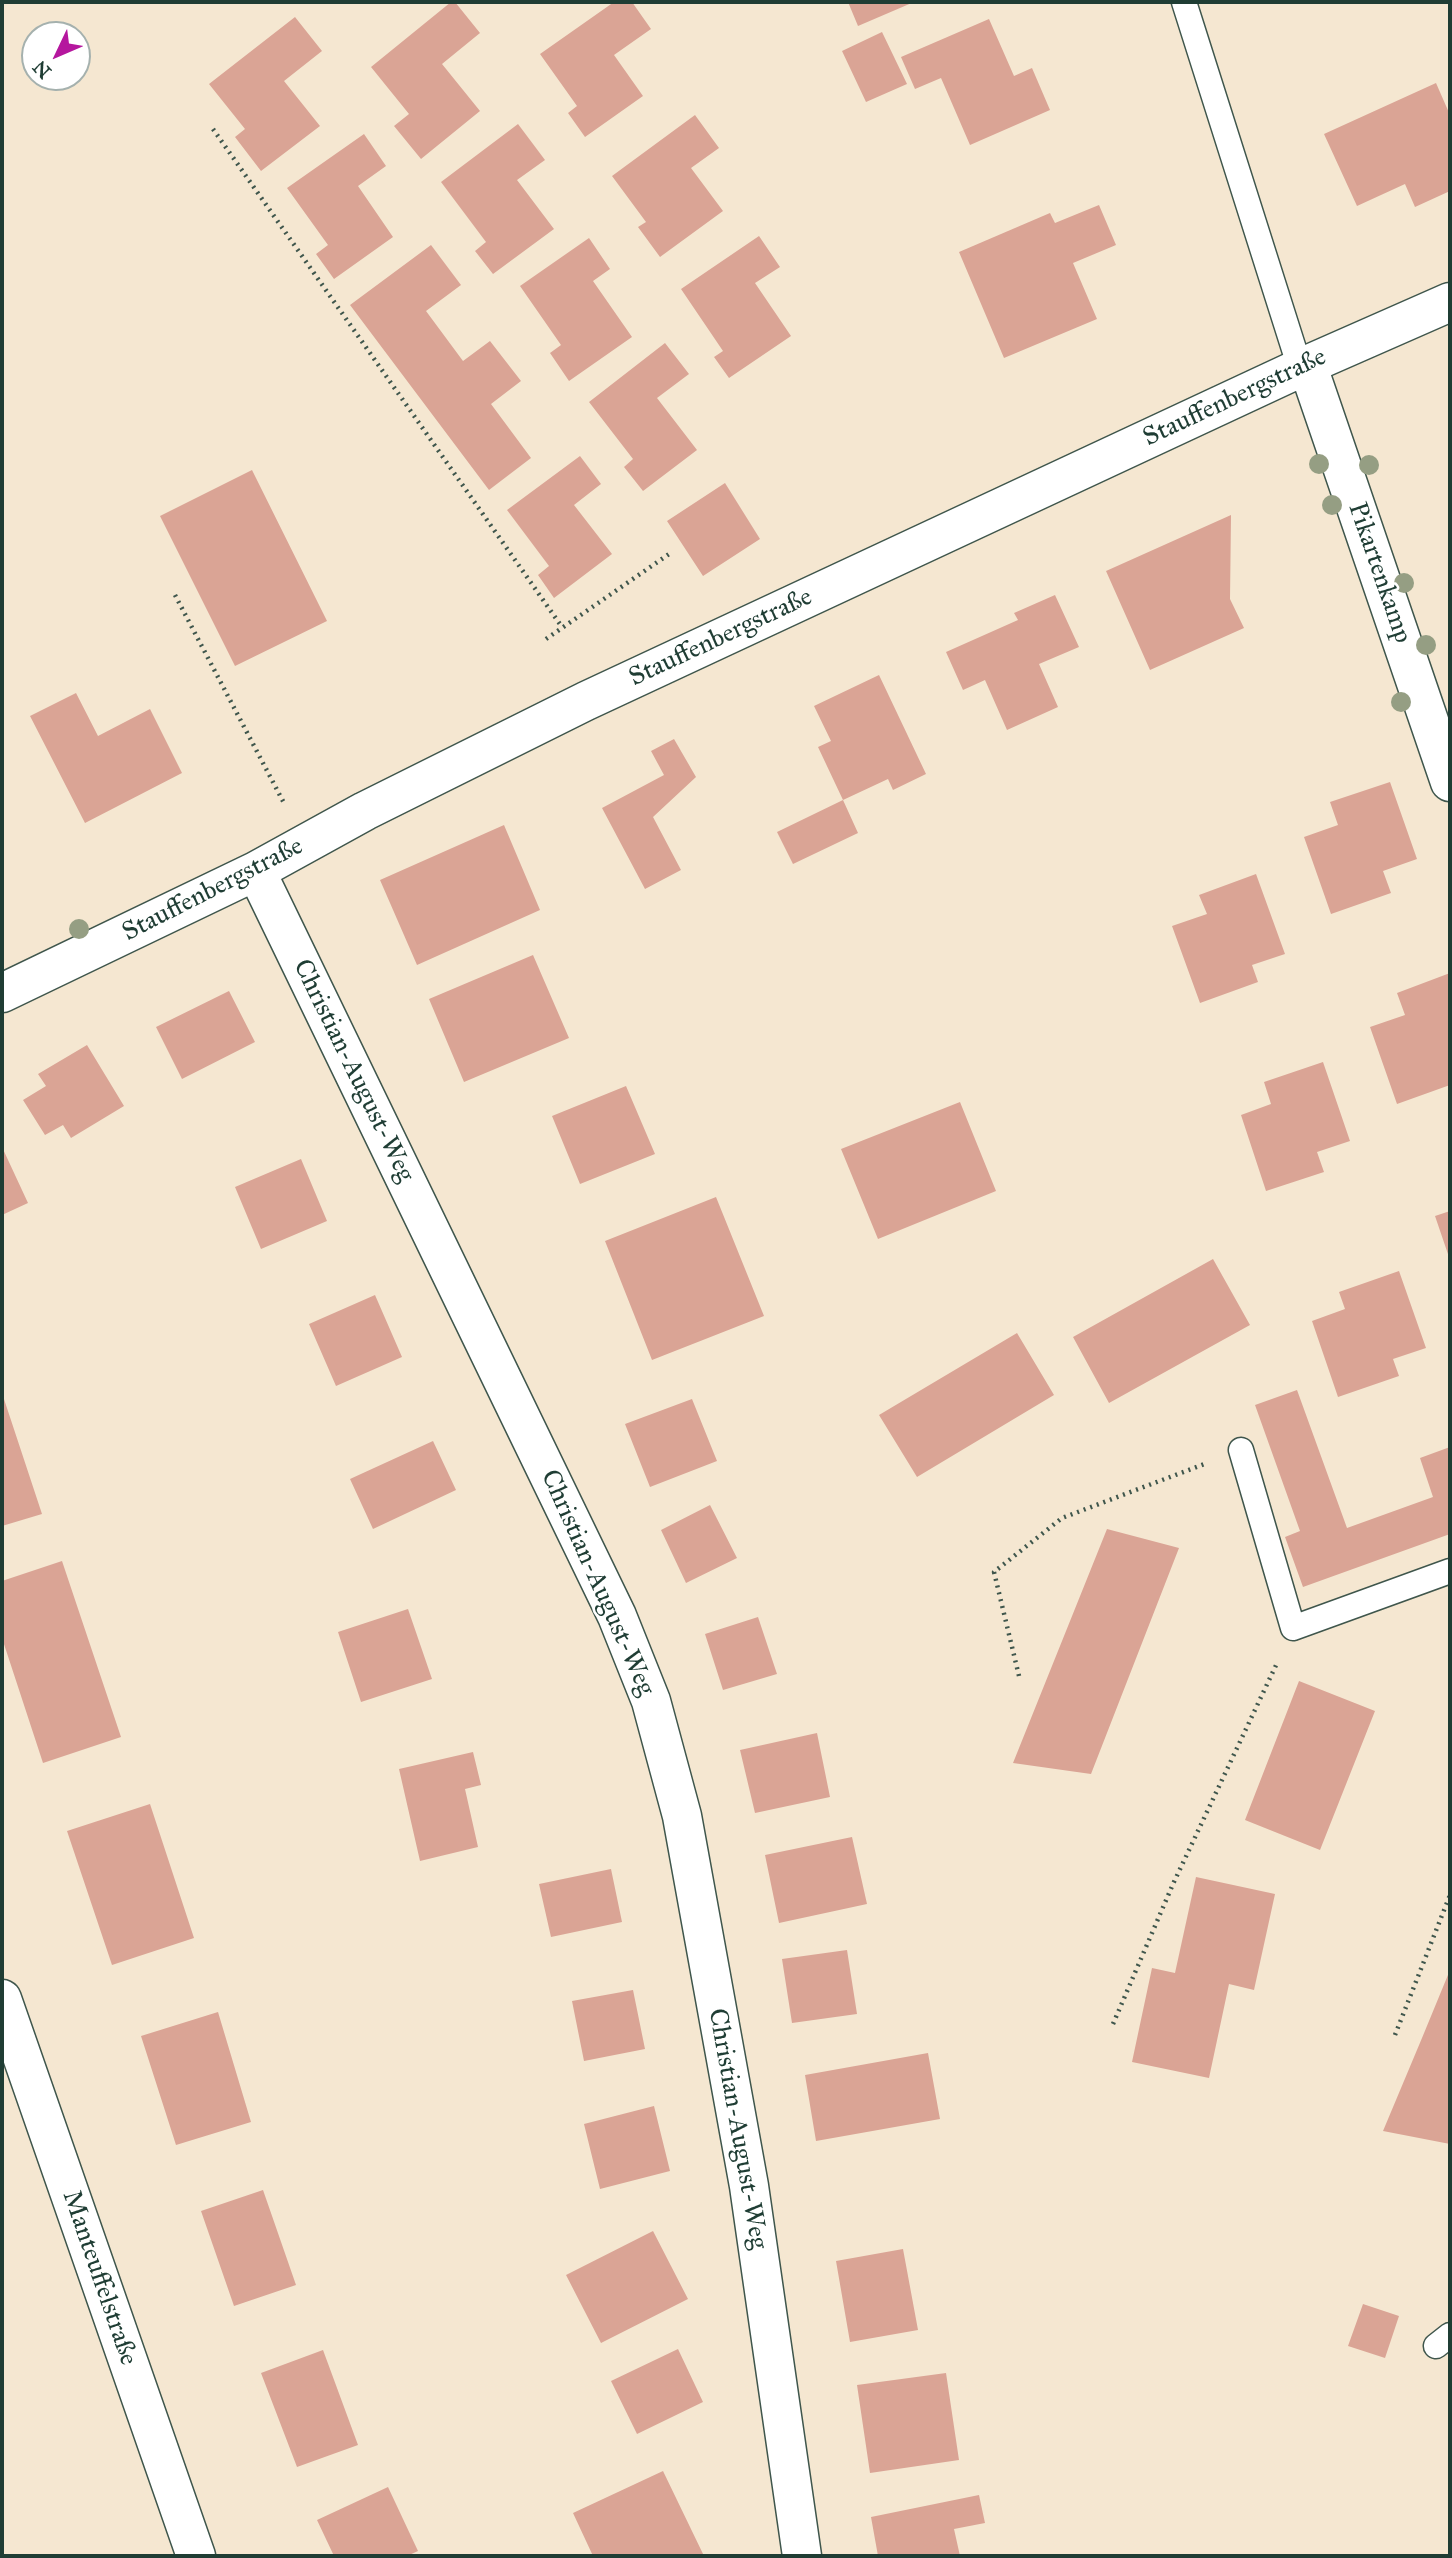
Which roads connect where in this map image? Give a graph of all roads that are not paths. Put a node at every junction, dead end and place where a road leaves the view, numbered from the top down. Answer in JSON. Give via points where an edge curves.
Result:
{"nodes":[{"id":1,"x":1184,"y":2,"type":"edge"},
{"id":2,"x":1450,"y":302,"type":"edge"},
{"id":3,"x":1304,"y":366,"type":"junction"},
{"id":4,"x":1450,"y":782,"type":"edge"},
{"id":5,"x":256,"y":871,"type":"junction"},
{"id":6,"x":2,"y":993,"type":"edge"},
{"id":7,"x":1241,"y":1450,"type":"road end"},
{"id":8,"x":1450,"y":1571,"type":"edge"},
{"id":9,"x":2,"y":1999,"type":"edge"},
{"id":10,"x":196,"y":2556,"type":"edge"},
{"id":11,"x":802,"y":2556,"type":"edge"}],
"edges":[{"from":1,"to":3,"type":"lane"},
{"from":2,"to":3,"type":"street","name":"Stauffenbergstraße"},
{"from":3,"to":4,"type":"street","name":"Pikartenkamp"},
{"from":3,"to":5,"type":"street","name":"Stauffenbergstraße","via":[[586,701]]},
{"from":5,"to":6,"type":"street","name":"Stauffenbergstraße"},
{"from":5,"to":11,"type":"street","name":"Christian-August-Weg","via":[[617,1616],[651,1701],[682,1816],[749,2186]]},
{"from":7,"to":8,"type":"lane","via":[[1293,1628]]},
{"from":9,"to":10,"type":"street","name":"Manteuffelstraße"}]}
